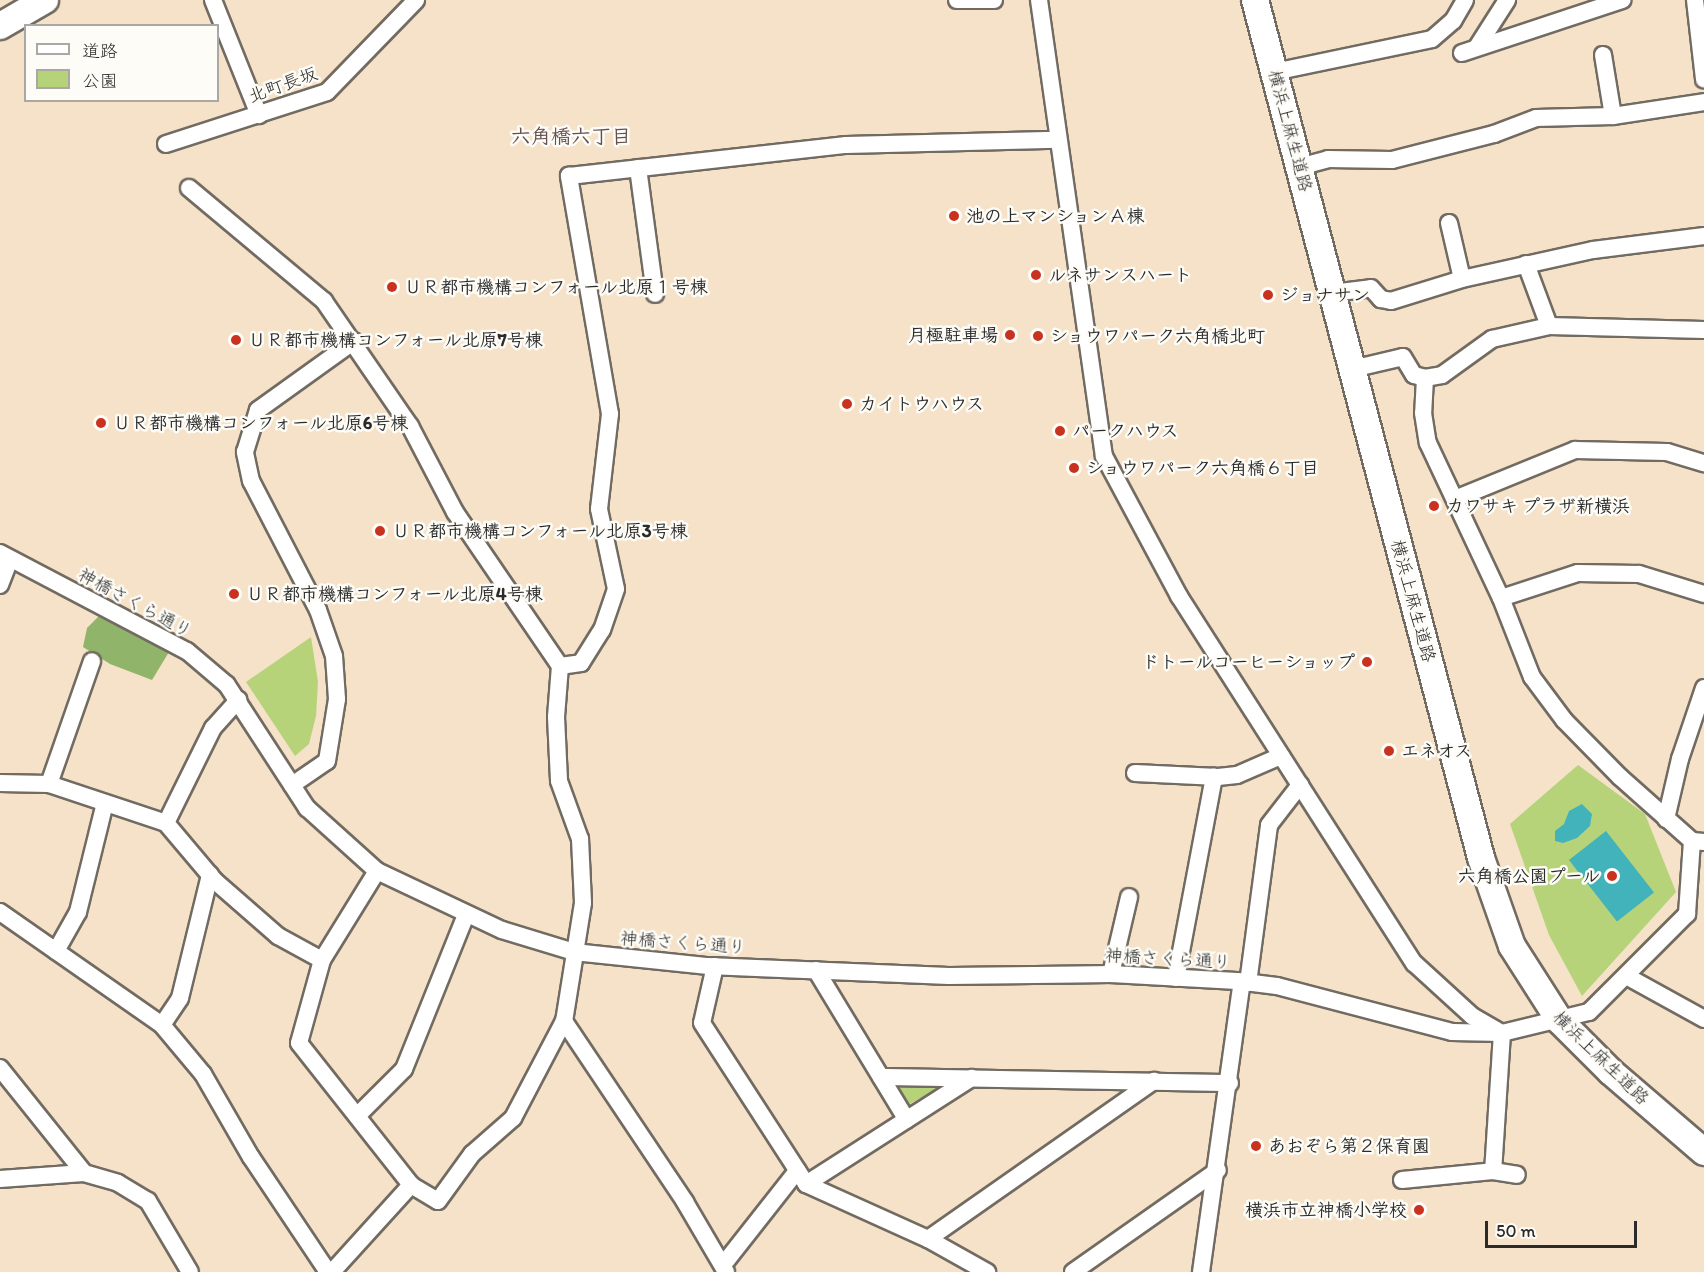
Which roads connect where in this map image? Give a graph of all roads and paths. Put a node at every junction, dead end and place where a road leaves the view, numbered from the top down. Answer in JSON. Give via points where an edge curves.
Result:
{"nodes":[{"id":1,"x":45,"y":0,"type":"edge"},
{"id":2,"x":213,"y":0,"type":"edge"},
{"id":3,"x":416,"y":0,"type":"edge"},
{"id":4,"x":957,"y":0,"type":"edge"},
{"id":5,"x":994,"y":0,"type":"edge"},
{"id":6,"x":1039,"y":0,"type":"edge"},
{"id":7,"x":1255,"y":0,"type":"edge"},
{"id":8,"x":1465,"y":0,"type":"edge"},
{"id":9,"x":1506,"y":0,"type":"edge"},
{"id":10,"x":1622,"y":0,"type":"edge"},
{"id":11,"x":1695,"y":0,"type":"edge"},
{"id":12,"x":0,"y":26,"type":"edge"},
{"id":13,"x":1603,"y":55,"type":"dead end"},
{"id":14,"x":1274,"y":72,"type":"junction"},
{"id":15,"x":1704,"y":79,"type":"edge"},
{"id":16,"x":1704,"y":102,"type":"edge"},
{"id":17,"x":259,"y":115,"type":"junction"},
{"id":18,"x":1613,"y":116,"type":"junction"},
{"id":19,"x":1058,"y":140,"type":"junction"},
{"id":20,"x":166,"y":144,"type":"dead end"},
{"id":21,"x":1299,"y":167,"type":"junction"},
{"id":22,"x":638,"y":168,"type":"junction"},
{"id":23,"x":189,"y":188,"type":"dead end"},
{"id":24,"x":1449,"y":223,"type":"dead end"},
{"id":25,"x":1704,"y":236,"type":"edge"},
{"id":26,"x":1526,"y":264,"type":"junction"},
{"id":27,"x":1462,"y":279,"type":"junction"},
{"id":28,"x":1332,"y":293,"type":"junction"},
{"id":29,"x":655,"y":294,"type":"dead end"},
{"id":30,"x":1549,"y":327,"type":"junction"},
{"id":31,"x":1704,"y":330,"type":"edge"},
{"id":32,"x":354,"y":341,"type":"junction"},
{"id":33,"x":1352,"y":369,"type":"junction"},
{"id":34,"x":1425,"y":378,"type":"junction"},
{"id":35,"x":1704,"y":464,"type":"edge"},
{"id":36,"x":1455,"y":499,"type":"junction"},
{"id":37,"x":5,"y":556,"type":"edge"},
{"id":38,"x":0,"y":585,"type":"edge"},
{"id":39,"x":1704,"y":594,"type":"edge"},
{"id":40,"x":1501,"y":598,"type":"junction"},
{"id":41,"x":92,"y":661,"type":"dead end"},
{"id":42,"x":560,"y":666,"type":"junction"},
{"id":43,"x":1704,"y":688,"type":"edge"},
{"id":44,"x":238,"y":700,"type":"junction"},
{"id":45,"x":1281,"y":756,"type":"junction"},
{"id":46,"x":1135,"y":773,"type":"dead end"},
{"id":47,"x":1214,"y":777,"type":"junction"},
{"id":48,"x":0,"y":783,"type":"edge"},
{"id":49,"x":49,"y":784,"type":"junction"},
{"id":50,"x":292,"y":785,"type":"junction"},
{"id":51,"x":1300,"y":785,"type":"junction"},
{"id":52,"x":105,"y":803,"type":"junction"},
{"id":53,"x":1666,"y":819,"type":"junction"},
{"id":54,"x":166,"y":823,"type":"junction"},
{"id":55,"x":1698,"y":842,"type":"edge"},
{"id":56,"x":377,"y":872,"type":"junction"},
{"id":57,"x":210,"y":875,"type":"junction"},
{"id":58,"x":1129,"y":897,"type":"dead end"},
{"id":59,"x":0,"y":912,"type":"edge"},
{"id":60,"x":465,"y":915,"type":"junction"},
{"id":61,"x":56,"y":951,"type":"junction"},
{"id":62,"x":574,"y":952,"type":"junction"},
{"id":63,"x":322,"y":960,"type":"junction"},
{"id":64,"x":715,"y":966,"type":"junction"},
{"id":65,"x":816,"y":970,"type":"junction"},
{"id":66,"x":1111,"y":974,"type":"junction"},
{"id":67,"x":1628,"y":977,"type":"junction"},
{"id":68,"x":1176,"y":978,"type":"junction"},
{"id":69,"x":1245,"y":982,"type":"junction"},
{"id":70,"x":1704,"y":1019,"type":"edge"},
{"id":71,"x":564,"y":1021,"type":"junction"},
{"id":72,"x":1560,"y":1021,"type":"junction"},
{"id":73,"x":162,"y":1025,"type":"junction"},
{"id":74,"x":1502,"y":1033,"type":"junction"},
{"id":75,"x":0,"y":1068,"type":"edge"},
{"id":76,"x":881,"y":1077,"type":"junction"},
{"id":77,"x":973,"y":1077,"type":"junction"},
{"id":78,"x":1154,"y":1081,"type":"junction"},
{"id":79,"x":1230,"y":1083,"type":"junction"},
{"id":80,"x":358,"y":1115,"type":"junction"},
{"id":81,"x":907,"y":1120,"type":"junction"},
{"id":82,"x":1699,"y":1144,"type":"edge"},
{"id":83,"x":1218,"y":1170,"type":"junction"},
{"id":84,"x":1493,"y":1171,"type":"junction"},
{"id":85,"x":84,"y":1173,"type":"junction"},
{"id":86,"x":1517,"y":1175,"type":"dead end"},
{"id":87,"x":802,"y":1178,"type":"junction"},
{"id":88,"x":0,"y":1179,"type":"edge"},
{"id":89,"x":1402,"y":1180,"type":"dead end"},
{"id":90,"x":411,"y":1185,"type":"junction"},
{"id":91,"x":928,"y":1239,"type":"junction"},
{"id":92,"x":724,"y":1269,"type":"edge"},
{"id":93,"x":190,"y":1272,"type":"edge"},
{"id":94,"x":330,"y":1272,"type":"edge"},
{"id":95,"x":987,"y":1272,"type":"edge"},
{"id":96,"x":1073,"y":1272,"type":"edge"},
{"id":97,"x":1201,"y":1272,"type":"edge"}],
"edges":[{"from":1,"to":12,"type":"main road"},
{"from":2,"to":17,"type":"street"},
{"from":3,"to":17,"type":"street","name":"北町長坂","via":[[327,92]]},
{"from":4,"to":5,"type":"street"},
{"from":6,"to":19,"type":"street"},
{"from":7,"to":14,"type":"main road","name":"横浜上麻生道路"},
{"from":8,"to":14,"type":"street","via":[[1453,21],[1432,39]]},
{"from":9,"to":10,"type":"street","via":[[1469,50]]},
{"from":11,"to":15,"type":"street"},
{"from":13,"to":18,"type":"street"},
{"from":14,"to":21,"type":"main road","name":"横浜上麻生道路"},
{"from":16,"to":18,"type":"street"},
{"from":17,"to":20,"type":"street","name":"北町長坂"},
{"from":18,"to":21,"type":"street","via":[[1536,118],[1494,134],[1392,160],[1328,159]]},
{"from":19,"to":22,"type":"street","via":[[846,145]]},
{"from":19,"to":45,"type":"street","via":[[1104,456],[1179,597]]},
{"from":21,"to":28,"type":"main road","name":"横浜上麻生道路"},
{"from":22,"to":29,"type":"street"},
{"from":22,"to":42,"type":"street","via":[[569,176],[610,414],[599,509],[616,589],[602,630],[581,663]]},
{"from":23,"to":32,"type":"street","via":[[310,288]]},
{"from":24,"to":27,"type":"street"},
{"from":25,"to":26,"type":"street","via":[[1593,250]]},
{"from":26,"to":27,"type":"street"},
{"from":26,"to":30,"type":"street"},
{"from":27,"to":28,"type":"street","via":[[1392,301],[1381,298],[1371,288]]},
{"from":28,"to":33,"type":"main road","name":"横浜上麻生道路"},
{"from":30,"to":31,"type":"street"},
{"from":30,"to":34,"type":"street","via":[[1492,339],[1442,375]]},
{"from":32,"to":42,"type":"street","via":[[410,426],[455,512]]},
{"from":32,"to":50,"type":"street","via":[[258,410],[245,452],[251,481],[320,613],[334,656],[337,699],[327,761]]},
{"from":33,"to":34,"type":"street","via":[[1403,357],[1414,375]]},
{"from":33,"to":72,"type":"main road","name":"横浜上麻生道路","via":[[1481,858],[1512,946]]},
{"from":34,"to":36,"type":"street","via":[[1428,443]]},
{"from":35,"to":36,"type":"street","via":[[1667,452],[1575,450]]},
{"from":36,"to":40,"type":"street"},
{"from":37,"to":38,"type":"street"},
{"from":37,"to":44,"type":"street","name":"神橋さくら通り","via":[[187,651],[227,685]]},
{"from":39,"to":40,"type":"street","via":[[1639,574],[1578,573]]},
{"from":40,"to":53,"type":"street","via":[[1532,677],[1564,720]]},
{"from":41,"to":49,"type":"street"},
{"from":42,"to":62,"type":"street","via":[[556,717],[559,781],[580,839],[583,903]]},
{"from":43,"to":53,"type":"street","via":[[1680,759]]},
{"from":44,"to":50,"type":"street","name":"神橋さくら通り"},
{"from":44,"to":54,"type":"street","via":[[213,728]]},
{"from":45,"to":47,"type":"street","via":[[1238,775]]},
{"from":45,"to":51,"type":"street"},
{"from":46,"to":47,"type":"street"},
{"from":47,"to":68,"type":"street"},
{"from":48,"to":49,"type":"street"},
{"from":49,"to":52,"type":"street"},
{"from":50,"to":56,"type":"street","name":"神橋さくら通り","via":[[307,808]]},
{"from":51,"to":69,"type":"street","via":[[1269,825]]},
{"from":51,"to":74,"type":"street","via":[[1414,963],[1472,1016]]},
{"from":52,"to":54,"type":"street"},
{"from":52,"to":61,"type":"street","via":[[78,912]]},
{"from":53,"to":55,"type":"street"},
{"from":54,"to":57,"type":"street"},
{"from":55,"to":67,"type":"street","name":"神橋さくら通り","via":[[1687,914]]},
{"from":56,"to":60,"type":"street","name":"神橋さくら通り"},
{"from":56,"to":63,"type":"street"},
{"from":57,"to":63,"type":"street","via":[[278,936]]},
{"from":57,"to":73,"type":"street","via":[[180,998]]},
{"from":58,"to":66,"type":"street"},
{"from":59,"to":61,"type":"street"},
{"from":60,"to":62,"type":"street","name":"神橋さくら通り"},
{"from":60,"to":80,"type":"street","via":[[404,1070]]},
{"from":61,"to":73,"type":"street"},
{"from":62,"to":64,"type":"street","name":"神橋さくら通り"},
{"from":62,"to":71,"type":"street"},
{"from":63,"to":80,"type":"street","via":[[299,1043]]},
{"from":64,"to":65,"type":"street","name":"神橋さくら通り"},
{"from":64,"to":87,"type":"street","via":[[702,1023]]},
{"from":65,"to":66,"type":"street","name":"神橋さくら通り","via":[[949,976]]},
{"from":65,"to":76,"type":"street"},
{"from":66,"to":68,"type":"street","name":"神橋さくら通り"},
{"from":67,"to":70,"type":"street"},
{"from":67,"to":72,"type":"street","name":"神橋さくら通り","via":[[1589,1012]]},
{"from":68,"to":69,"type":"street","name":"神橋さくら通り"},
{"from":69,"to":74,"type":"street","name":"神橋さくら通り","via":[[1277,986],[1452,1032]]},
{"from":69,"to":79,"type":"street"},
{"from":71,"to":90,"type":"street","via":[[513,1118],[472,1154],[438,1201]]},
{"from":71,"to":92,"type":"street"},
{"from":72,"to":74,"type":"street","name":"神橋さくら通り"},
{"from":72,"to":82,"type":"main road","name":"横浜上麻生道路","via":[[1618,1078]]},
{"from":73,"to":94,"type":"street","via":[[204,1074],[251,1157]]},
{"from":74,"to":84,"type":"street"},
{"from":75,"to":85,"type":"street"},
{"from":76,"to":77,"type":"street"},
{"from":76,"to":81,"type":"street"},
{"from":77,"to":78,"type":"street"},
{"from":77,"to":81,"type":"street"},
{"from":78,"to":79,"type":"street"},
{"from":78,"to":91,"type":"street"},
{"from":79,"to":83,"type":"street"},
{"from":80,"to":90,"type":"street"},
{"from":81,"to":87,"type":"street"},
{"from":83,"to":96,"type":"street"},
{"from":83,"to":97,"type":"street"},
{"from":84,"to":86,"type":"street"},
{"from":84,"to":89,"type":"street"},
{"from":85,"to":88,"type":"street"},
{"from":85,"to":93,"type":"street","via":[[118,1183],[148,1201]]},
{"from":87,"to":91,"type":"street"},
{"from":87,"to":92,"type":"street"},
{"from":90,"to":94,"type":"street"},
{"from":91,"to":95,"type":"street"}]}
